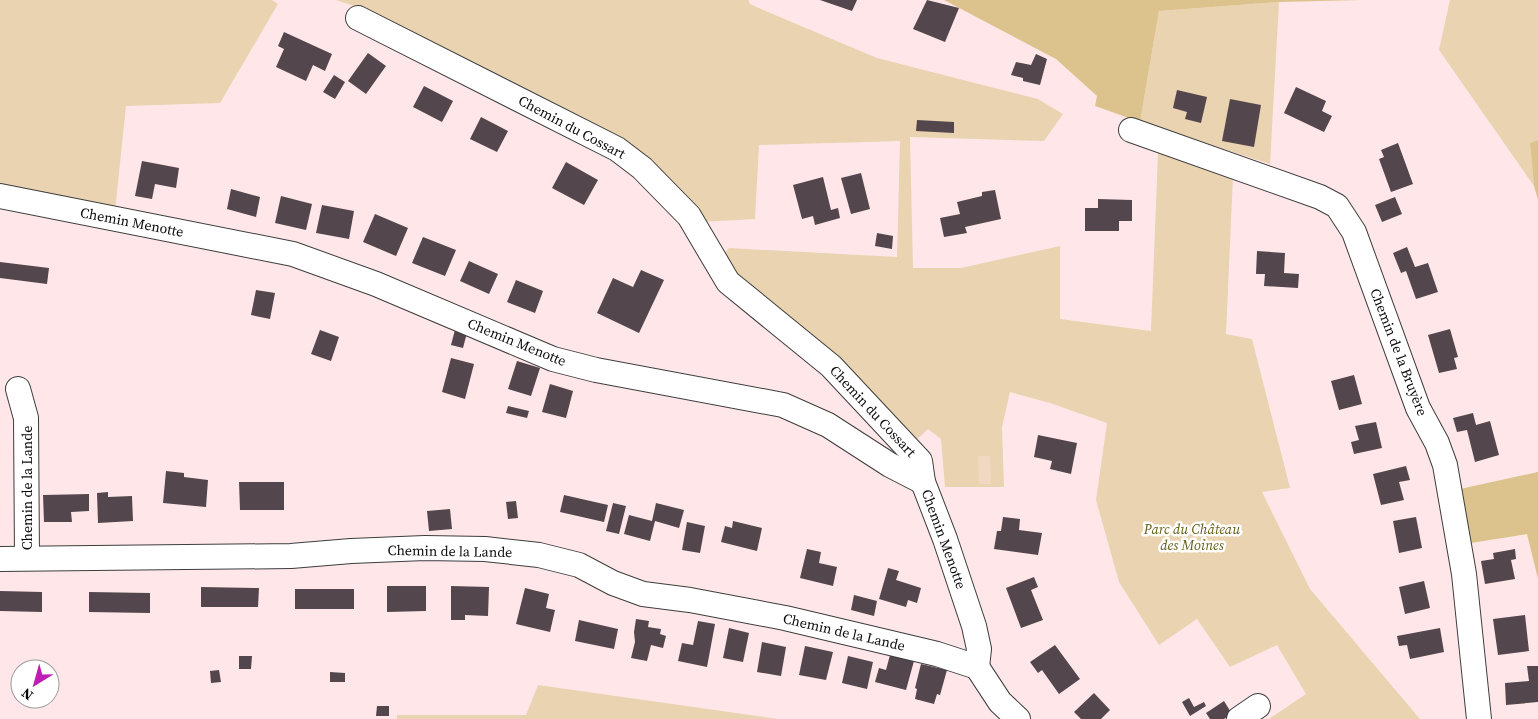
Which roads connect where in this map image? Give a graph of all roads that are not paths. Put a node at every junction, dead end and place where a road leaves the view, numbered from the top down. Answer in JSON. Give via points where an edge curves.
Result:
{"nodes":[{"id":1,"x":358,"y":18,"type":"dead end"},
{"id":2,"x":1131,"y":130,"type":"dead end"},
{"id":3,"x":0,"y":196,"type":"edge"},
{"id":4,"x":18,"y":389,"type":"dead end"},
{"id":5,"x":923,"y":482,"type":"junction"},
{"id":6,"x":0,"y":558,"type":"edge"},
{"id":7,"x":27,"y":558,"type":"junction"},
{"id":8,"x":977,"y":667,"type":"junction"},
{"id":9,"x":1018,"y":719,"type":"edge"},
{"id":10,"x":1479,"y":719,"type":"edge"}],
"edges":[{"from":1,"to":5,"type":"street","name":"Chemin du Cossart","via":[[596,137],[642,168],[689,216],[728,282],[831,366],[920,461]]},
{"from":2,"to":10,"type":"street","name":"Chemin de la Bruyère","via":[[1320,197],[1337,206],[1354,232],[1418,408],[1438,443],[1445,465],[1464,574]]},
{"from":3,"to":5,"type":"street","name":"Chemin Menotte","via":[[293,254],[376,284],[553,359],[783,405],[828,425]]},
{"from":4,"to":7,"type":"street","name":"Chemin de la Lande","via":[[26,418]]},
{"from":5,"to":8,"type":"street","name":"Chemin Menotte","via":[[974,626],[979,650]]},
{"from":6,"to":7,"type":"street","name":"Chemin de la Lande"},
{"from":7,"to":8,"type":"street","name":"Chemin de la Lande","via":[[291,556],[425,548],[486,549],[539,555],[579,565],[643,594],[785,618],[937,654]]},
{"from":8,"to":9,"type":"street","via":[[1000,702]]}]}
